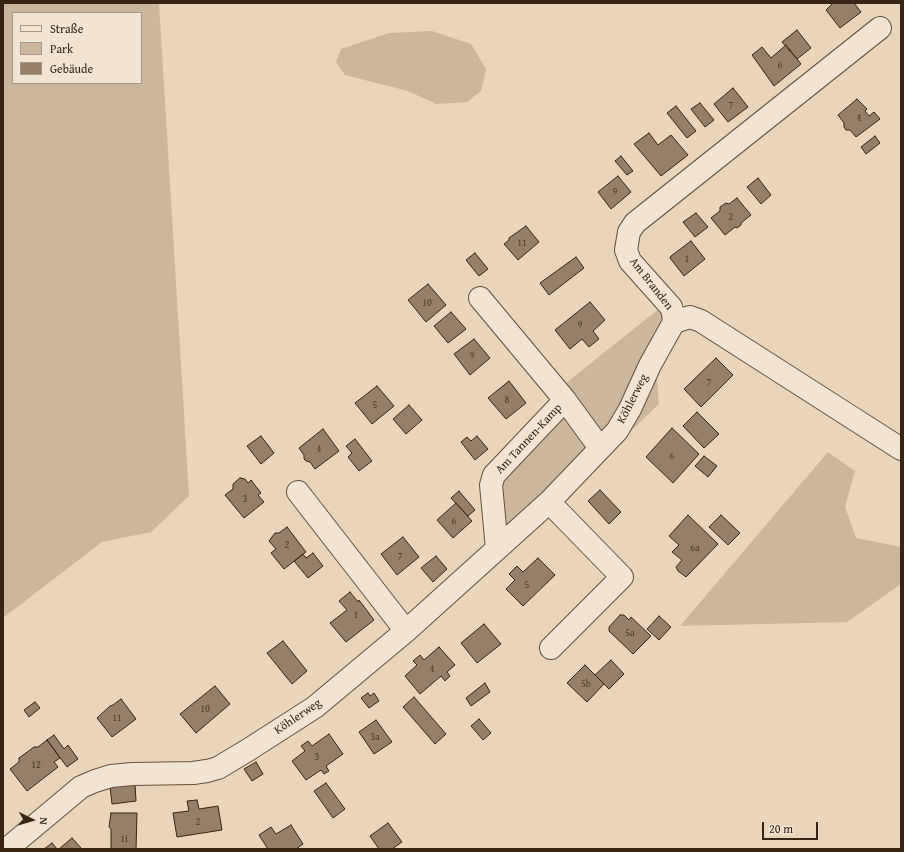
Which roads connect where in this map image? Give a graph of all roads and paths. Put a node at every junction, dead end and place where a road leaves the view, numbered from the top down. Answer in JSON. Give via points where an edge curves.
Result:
{"nodes":[{"id":1,"x":880,"y":28,"type":"dead end"},
{"id":2,"x":480,"y":298,"type":"dead end"},
{"id":3,"x":674,"y":322,"type":"junction"},
{"id":4,"x":565,"y":400,"type":"junction"},
{"id":5,"x":600,"y":448,"type":"junction"},
{"id":6,"x":901,"y":449,"type":"edge"},
{"id":7,"x":298,"y":492,"type":"dead end"},
{"id":8,"x":548,"y":502,"type":"junction"},
{"id":9,"x":497,"y":549,"type":"junction"},
{"id":10,"x":406,"y":631,"type":"junction"},
{"id":11,"x":551,"y":648,"type":"dead end"},
{"id":12,"x":7,"y":849,"type":"edge"}],
"edges":[{"from":1,"to":3,"type":"street","name":"Am Branden","via":[[635,223],[629,232],[626,250],[630,261],[671,307]]},
{"from":2,"to":4,"type":"street","name":"Am Tannen-Kamp"},
{"from":3,"to":5,"type":"street","name":"Köhlerweg","via":[[650,365],[630,409],[616,431]]},
{"from":3,"to":6,"type":"street","name":"Am Branden","via":[[690,317],[701,320]]},
{"from":4,"to":5,"type":"street","name":"Am Tannen-Kamp"},
{"from":4,"to":9,"type":"street","name":"Am Tannen-Kamp","via":[[494,475],[491,485]]},
{"from":5,"to":8,"type":"street","name":"Köhlerweg"},
{"from":7,"to":10,"type":"street"},
{"from":8,"to":9,"type":"street","name":"Köhlerweg"},
{"from":8,"to":11,"type":"street","via":[[622,577]]},
{"from":9,"to":10,"type":"street","name":"Köhlerweg"},
{"from":10,"to":12,"type":"street","name":"Köhlerweg","via":[[315,707],[218,768],[193,773],[111,776],[94,781],[81,787]]}]}
